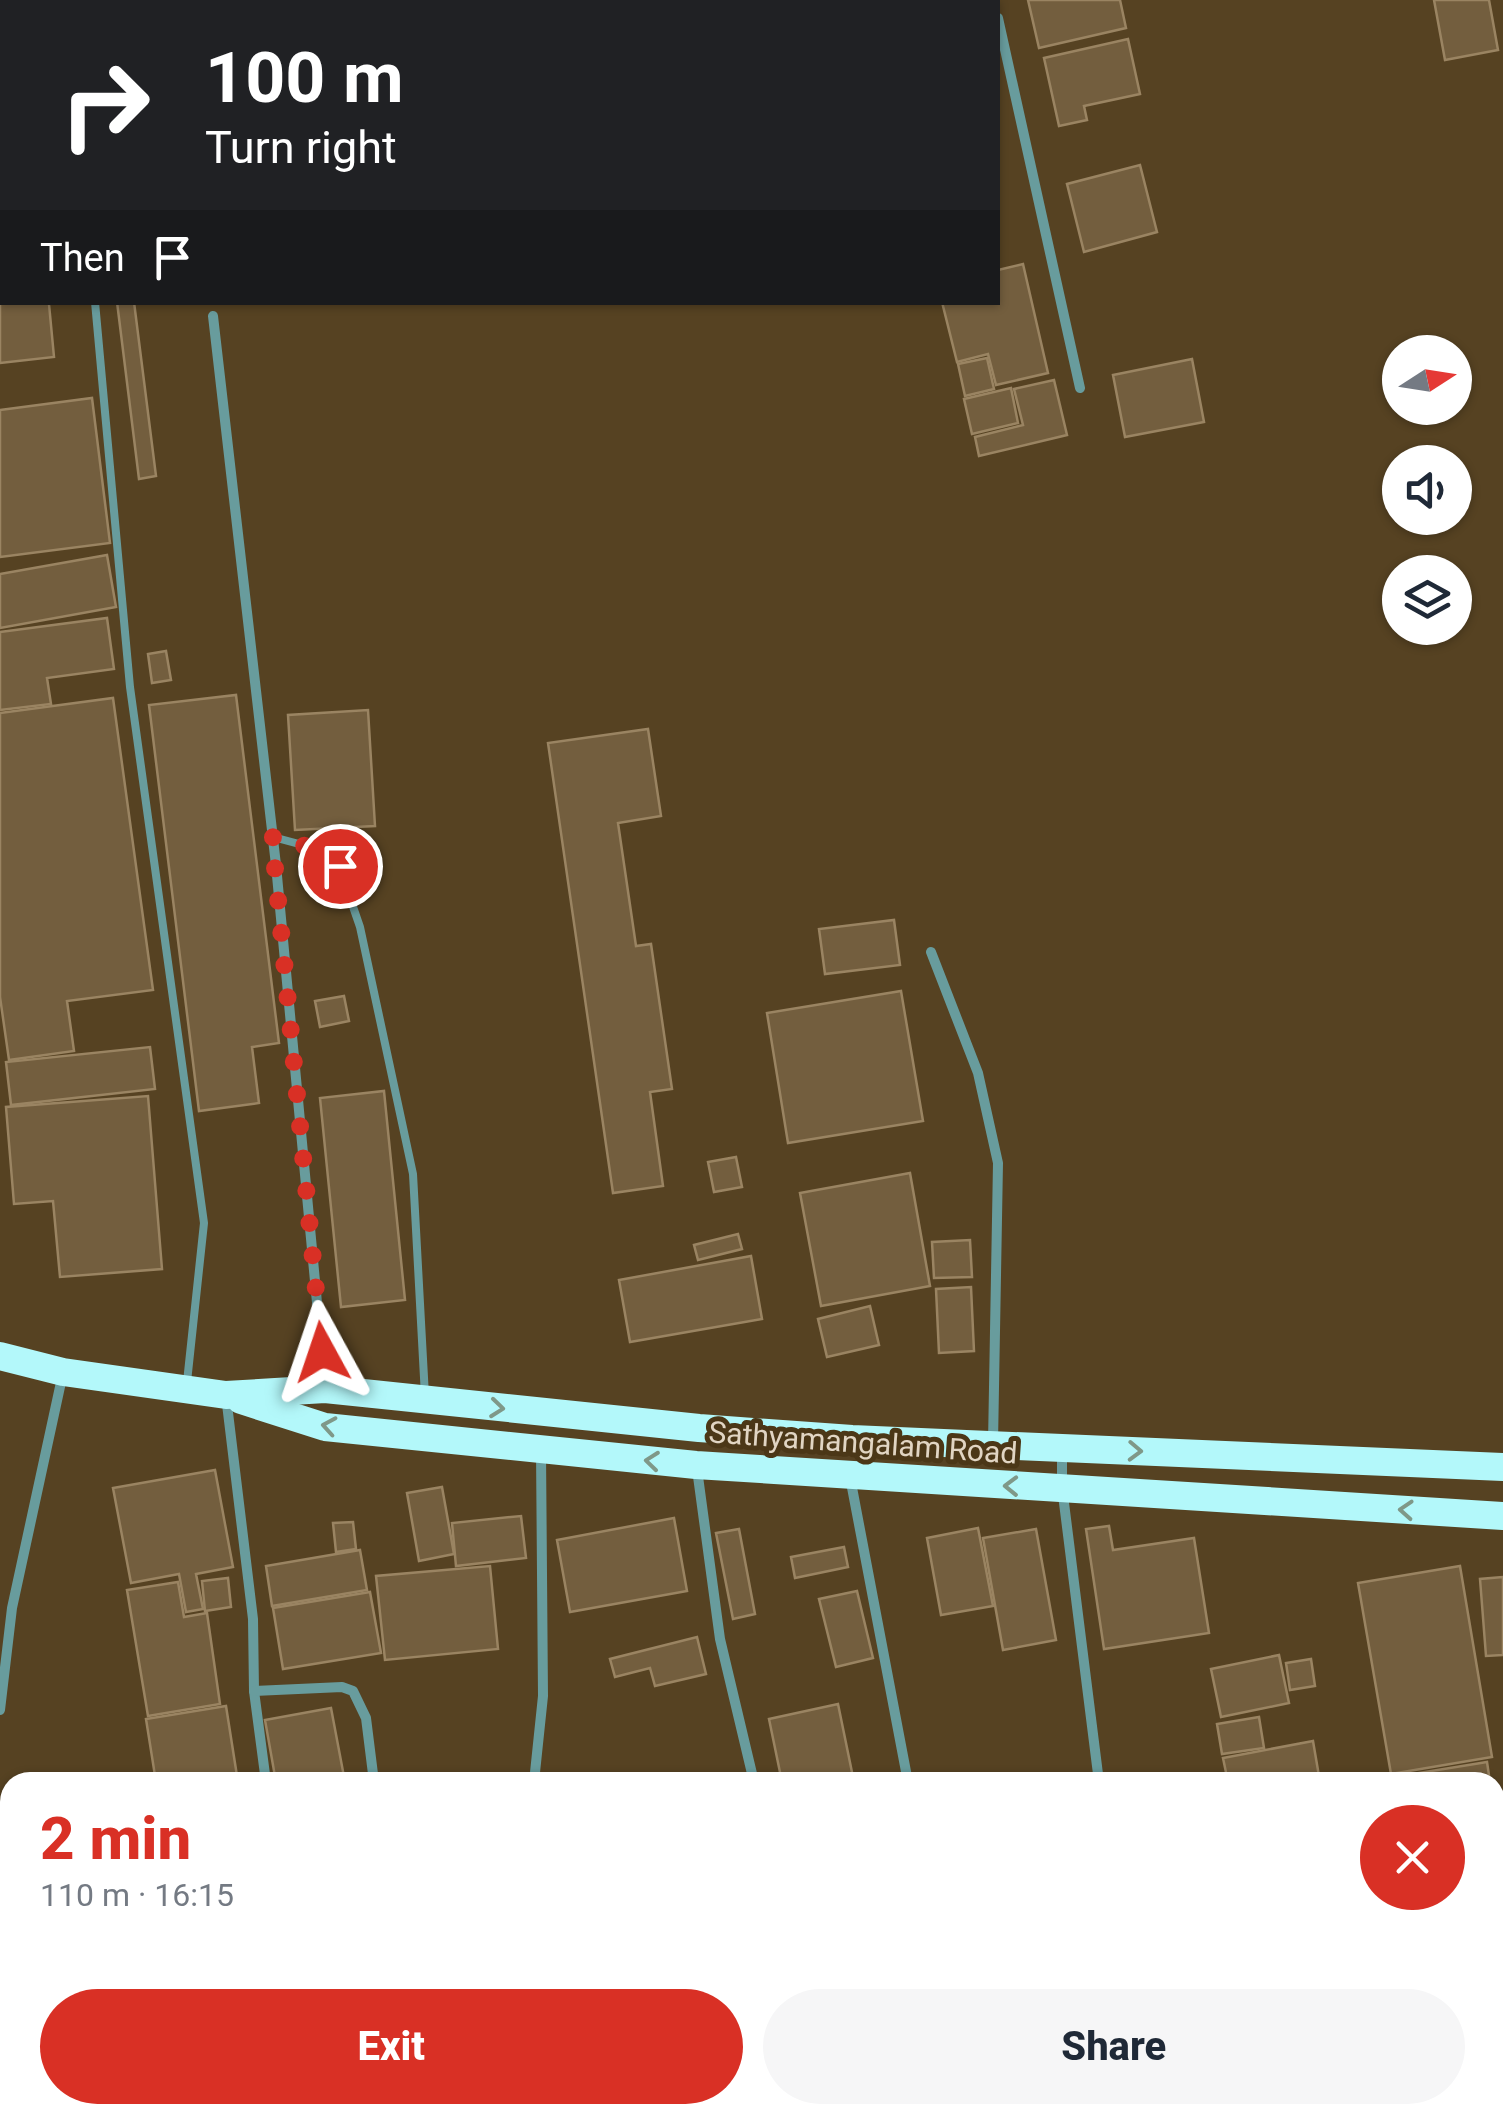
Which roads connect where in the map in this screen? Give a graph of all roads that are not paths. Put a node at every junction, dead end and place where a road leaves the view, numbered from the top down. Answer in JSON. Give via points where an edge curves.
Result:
{"nodes":[{"id":1,"x":1000,"y":27,"type":"edge"},
{"id":2,"x":95,"y":305,"type":"edge"},
{"id":3,"x":214,"y":316,"type":"dead end"},
{"id":4,"x":1080,"y":388,"type":"dead end"},
{"id":5,"x":272,"y":837,"type":"junction"},
{"id":6,"x":931,"y":952,"type":"dead end"},
{"id":7,"x":0,"y":1356,"type":"edge"},
{"id":8,"x":63,"y":1372,"type":"junction"},
{"id":9,"x":325,"y":1390,"type":"junction"},
{"id":10,"x":186,"y":1392,"type":"junction"},
{"id":11,"x":226,"y":1395,"type":"junction"},
{"id":12,"x":426,"y":1400,"type":"junction"},
{"id":13,"x":993,"y":1444,"type":"junction"},
{"id":14,"x":1062,"y":1448,"type":"junction"},
{"id":15,"x":541,"y":1450,"type":"junction"},
{"id":16,"x":696,"y":1465,"type":"junction"},
{"id":17,"x":1503,"y":1467,"type":"edge"},
{"id":18,"x":850,"y":1476,"type":"junction"},
{"id":19,"x":1062,"y":1486,"type":"junction"},
{"id":20,"x":1503,"y":1516,"type":"edge"},
{"id":21,"x":254,"y":1691,"type":"junction"},
{"id":22,"x":0,"y":1710,"type":"edge"},
{"id":23,"x":265,"y":1772,"type":"edge"},
{"id":24,"x":373,"y":1772,"type":"edge"},
{"id":25,"x":535,"y":1772,"type":"edge"},
{"id":26,"x":752,"y":1772,"type":"edge"},
{"id":27,"x":906,"y":1772,"type":"edge"},
{"id":28,"x":1097,"y":1772,"type":"edge"}],
"edges":[{"from":1,"to":4,"type":"street"},
{"from":2,"to":10,"type":"lane","via":[[130,687],[204,1223]]},
{"from":3,"to":5,"type":"street"},
{"from":5,"to":9,"type":"street"},
{"from":5,"to":12,"type":"lane","via":[[328,852],[340,866],[360,927],[414,1174]]},
{"from":6,"to":13,"type":"street","via":[[978,1073],[998,1164]]},
{"from":7,"to":8,"type":"highway","name":"Sathyamangalam Road"},
{"from":8,"to":10,"type":"highway","name":"Sathyamangalam Road"},
{"from":8,"to":22,"type":"street","via":[[12,1608]]},
{"from":9,"to":11,"type":"highway","name":"Sathyamangalam Road"},
{"from":9,"to":12,"type":"highway","name":"Sathyamangalam Road"},
{"from":10,"to":11,"type":"highway","name":"Sathyamangalam Road"},
{"from":15,"to":11,"type":"highway","name":"Sathyamangalam Road","one_way":true,"via":[[325,1427]]},
{"from":11,"to":21,"type":"street","via":[[253,1619]]},
{"from":12,"to":13,"type":"highway","name":"Sathyamangalam Road","one_way":true,"via":[[699,1428]]},
{"from":13,"to":14,"type":"highway","name":"Sathyamangalam Road"},
{"from":14,"to":17,"type":"highway","name":"Sathyamangalam Road","one_way":true},
{"from":14,"to":19,"type":"street"},
{"from":16,"to":15,"type":"highway","name":"Sathyamangalam Road","one_way":true},
{"from":15,"to":25,"type":"street","via":[[543,1696]]},
{"from":16,"to":18,"type":"highway","name":"Sathyamangalam Road"},
{"from":16,"to":26,"type":"street","via":[[720,1639]]},
{"from":19,"to":18,"type":"highway","name":"Sathyamangalam Road","one_way":true},
{"from":18,"to":27,"type":"street"},
{"from":20,"to":19,"type":"highway","name":"Sathyamangalam Road","one_way":true},
{"from":19,"to":28,"type":"street"},
{"from":21,"to":23,"type":"street"},
{"from":21,"to":24,"type":"street","via":[[354,1691],[366,1718]]}]}
